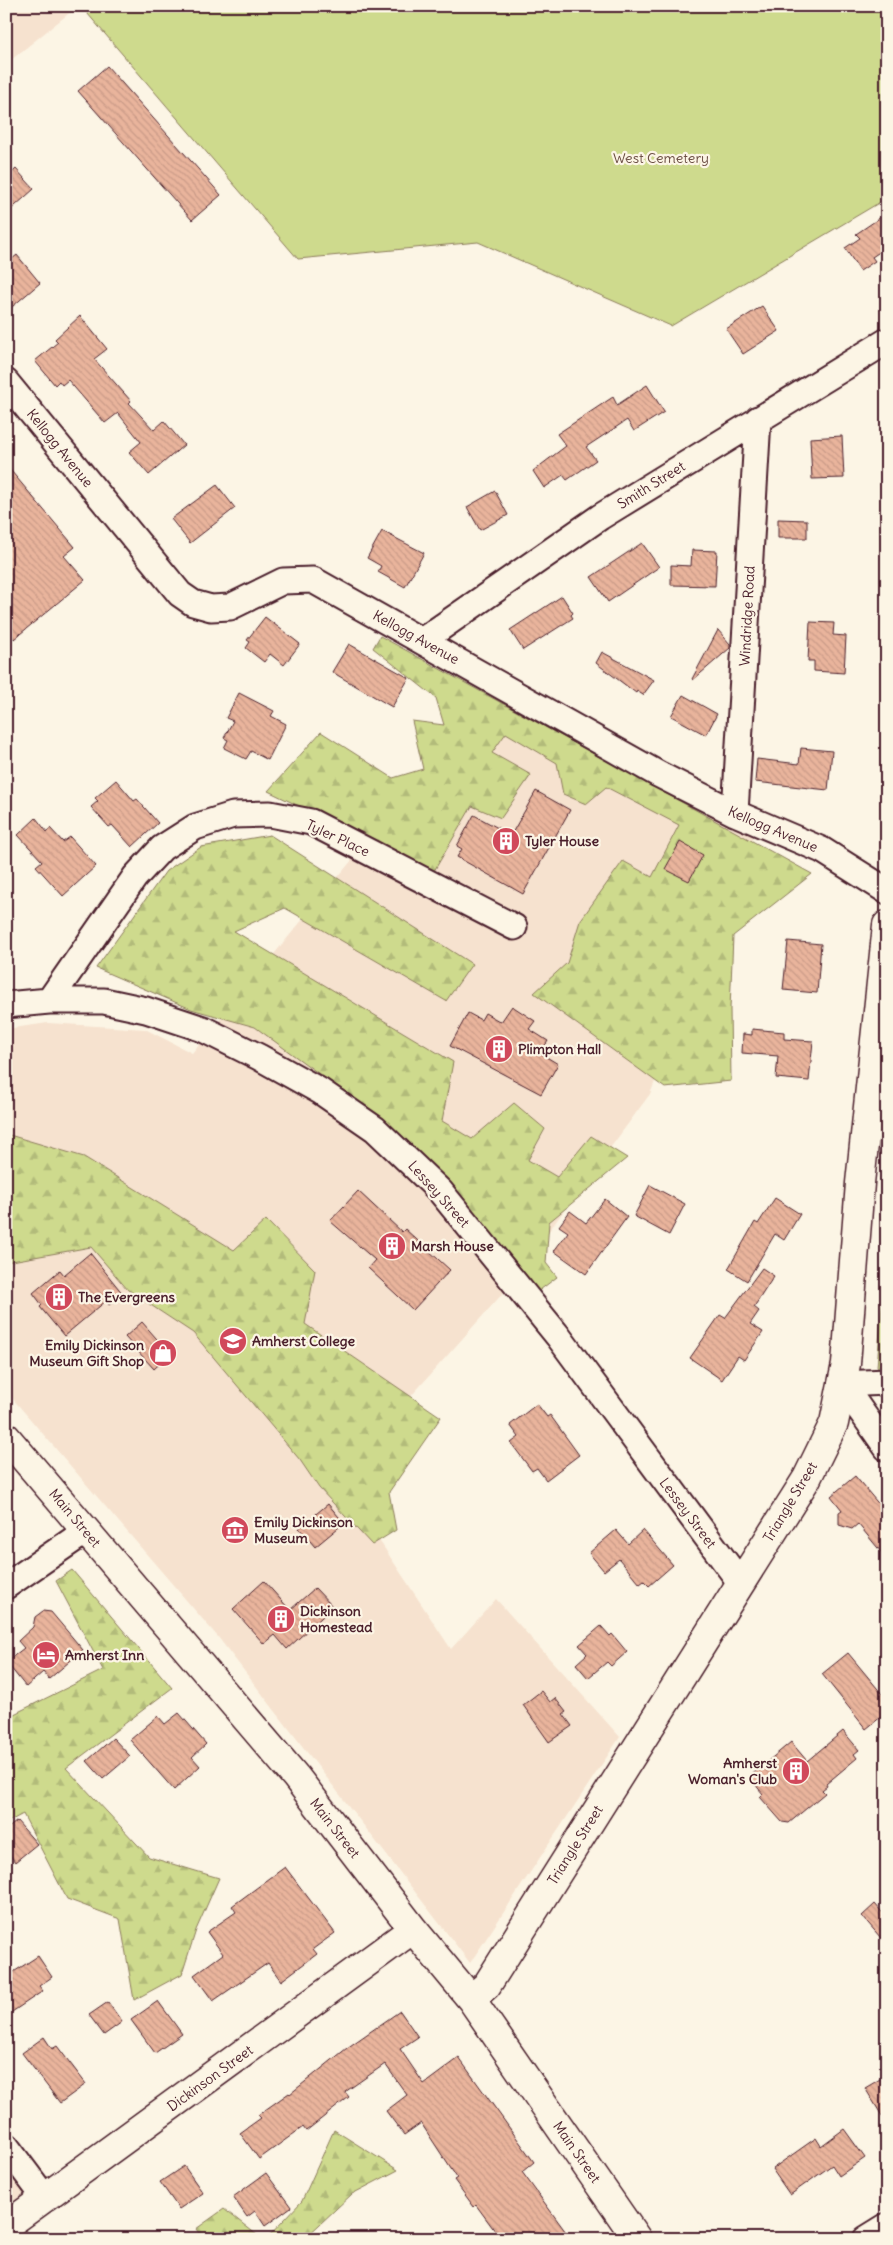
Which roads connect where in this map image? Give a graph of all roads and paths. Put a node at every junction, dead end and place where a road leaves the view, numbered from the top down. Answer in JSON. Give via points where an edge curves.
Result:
{"nodes":[{"id":1,"x":887,"y":341,"type":"edge"},
{"id":2,"x":6,"y":382,"type":"edge"},
{"id":3,"x":758,"y":419,"type":"junction"},
{"id":4,"x":423,"y":640,"type":"junction"},
{"id":5,"x":735,"y":814,"type":"junction"},
{"id":6,"x":887,"y":891,"type":"edge"},
{"id":7,"x":887,"y":924,"type":"edge"},
{"id":8,"x":514,"y":927,"type":"dead end"},
{"id":9,"x":49,"y":1001,"type":"junction"},
{"id":10,"x":6,"y":1004,"type":"edge"},
{"id":11,"x":887,"y":1382,"type":"edge"},
{"id":12,"x":842,"y":1384,"type":"junction"},
{"id":13,"x":6,"y":1437,"type":"edge"},
{"id":14,"x":887,"y":1448,"type":"edge"},
{"id":15,"x":86,"y":1531,"type":"junction"},
{"id":16,"x":740,"y":1582,"type":"junction"},
{"id":17,"x":6,"y":1586,"type":"edge"},
{"id":18,"x":414,"y":1929,"type":"junction"},
{"id":19,"x":470,"y":1999,"type":"junction"},
{"id":20,"x":6,"y":2146,"type":"edge"},
{"id":21,"x":45,"y":2198,"type":"junction"},
{"id":22,"x":6,"y":2226,"type":"edge"},
{"id":23,"x":887,"y":2226,"type":"edge"},
{"id":24,"x":638,"y":2239,"type":"edge"},
{"id":25,"x":866,"y":2239,"type":"edge"}],
"edges":[{"from":1,"to":3,"type":"street","name":"Smith Street"},
{"from":2,"to":4,"type":"street","name":"Kellogg Avenue","via":[[167,579],[193,603],[211,608],[230,607],[283,581],[313,580]]},
{"from":3,"to":4,"type":"street","name":"Smith Street","via":[[600,517]]},
{"from":3,"to":5,"type":"street","name":"Windridge Road"},
{"from":4,"to":5,"type":"street","name":"Kellogg Avenue","via":[[658,774]]},
{"from":5,"to":6,"type":"street","name":"Kellogg Avenue","via":[[822,850]]},
{"from":7,"to":12,"type":"main road","name":"Triangle Street"},
{"from":8,"to":9,"type":"street","name":"Tyler Place","via":[[311,822],[270,814],[233,816],[195,827],[162,848],[135,877]]},
{"from":9,"to":10,"type":"street","name":"Lessey Street"},
{"from":9,"to":16,"type":"street","name":"Lessey Street","via":[[104,1001],[146,1010],[203,1029],[320,1091],[375,1128],[440,1192],[558,1336]]},
{"from":11,"to":12,"type":"street"},
{"from":12,"to":14,"type":"street"},
{"from":12,"to":16,"type":"main road","name":"Triangle Street","via":[[834,1423],[806,1478]]},
{"from":13,"to":15,"type":"main road","name":"Main Street"},
{"from":15,"to":17,"type":"street"},
{"from":15,"to":18,"type":"main road","name":"Main Street","via":[[296,1778]]},
{"from":16,"to":19,"type":"main road","name":"Triangle Street","via":[[487,1986]]},
{"from":18,"to":19,"type":"main road","name":"Main Street"},
{"from":18,"to":21,"type":"main road","name":"Dickinson Street"},
{"from":19,"to":24,"type":"main road","name":"Main Street"},
{"from":20,"to":21,"type":"street"},
{"from":21,"to":22,"type":"main road","name":"Dickinson Street"},
{"from":23,"to":25,"type":"street"}]}
